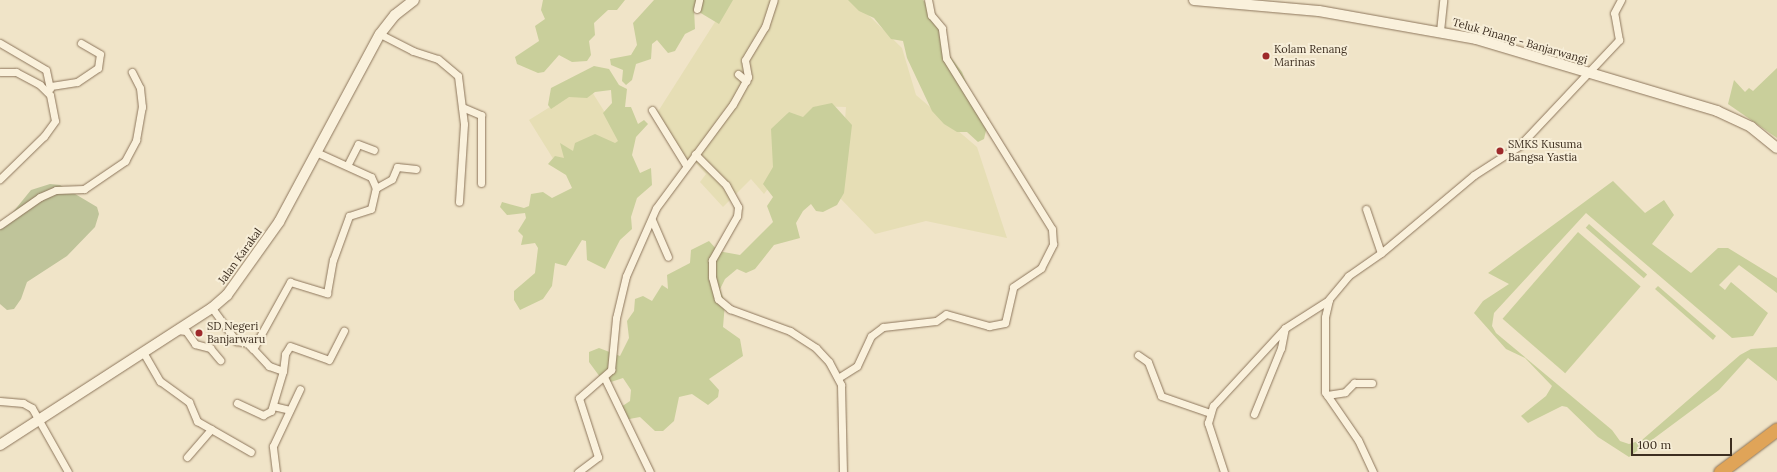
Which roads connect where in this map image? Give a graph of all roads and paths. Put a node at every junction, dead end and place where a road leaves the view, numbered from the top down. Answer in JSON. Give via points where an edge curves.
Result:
{"nodes":[{"id":1,"x":414,"y":0,"type":"edge"},
{"id":2,"x":699,"y":0,"type":"edge"},
{"id":3,"x":774,"y":0,"type":"edge"},
{"id":4,"x":928,"y":0,"type":"edge"},
{"id":5,"x":1194,"y":0,"type":"edge"},
{"id":6,"x":1443,"y":0,"type":"edge"},
{"id":7,"x":1620,"y":0,"type":"edge"},
{"id":8,"x":1274,"y":3,"type":"edge"},
{"id":9,"x":696,"y":8,"type":"dead end"},
{"id":10,"x":1440,"y":31,"type":"junction"},
{"id":11,"x":380,"y":34,"type":"junction"},
{"id":12,"x":0,"y":43,"type":"edge"},
{"id":13,"x":81,"y":43,"type":"dead end"},
{"id":14,"x":0,"y":72,"type":"edge"},
{"id":15,"x":132,"y":72,"type":"dead end"},
{"id":16,"x":738,"y":74,"type":"dead end"},
{"id":17,"x":1589,"y":74,"type":"junction"},
{"id":18,"x":746,"y":82,"type":"junction"},
{"id":19,"x":51,"y":86,"type":"junction"},
{"id":20,"x":50,"y":95,"type":"junction"},
{"id":21,"x":462,"y":107,"type":"junction"},
{"id":22,"x":652,"y":110,"type":"dead end"},
{"id":23,"x":1777,"y":148,"type":"edge"},
{"id":24,"x":374,"y":150,"type":"dead end"},
{"id":25,"x":316,"y":152,"type":"junction"},
{"id":26,"x":694,"y":154,"type":"junction"},
{"id":27,"x":348,"y":164,"type":"junction"},
{"id":28,"x":686,"y":165,"type":"junction"},
{"id":29,"x":416,"y":169,"type":"dead end"},
{"id":30,"x":0,"y":179,"type":"edge"},
{"id":31,"x":481,"y":183,"type":"dead end"},
{"id":32,"x":376,"y":188,"type":"junction"},
{"id":33,"x":459,"y":202,"type":"dead end"},
{"id":34,"x":1366,"y":209,"type":"dead end"},
{"id":35,"x":652,"y":220,"type":"junction"},
{"id":36,"x":0,"y":225,"type":"edge"},
{"id":37,"x":1381,"y":253,"type":"junction"},
{"id":38,"x":668,"y":257,"type":"dead end"},
{"id":39,"x":1329,"y":299,"type":"junction"},
{"id":40,"x":212,"y":308,"type":"junction"},
{"id":41,"x":1285,"y":328,"type":"junction"},
{"id":42,"x":177,"y":330,"type":"junction"},
{"id":43,"x":344,"y":331,"type":"dead end"},
{"id":44,"x":253,"y":349,"type":"junction"},
{"id":45,"x":143,"y":352,"type":"junction"},
{"id":46,"x":1138,"y":355,"type":"dead end"},
{"id":47,"x":220,"y":360,"type":"dead end"},
{"id":48,"x":283,"y":371,"type":"junction"},
{"id":49,"x":838,"y":378,"type":"junction"},
{"id":50,"x":605,"y":379,"type":"junction"},
{"id":51,"x":1372,"y":383,"type":"dead end"},
{"id":52,"x":300,"y":389,"type":"dead end"},
{"id":53,"x":1327,"y":395,"type":"junction"},
{"id":54,"x":0,"y":401,"type":"edge"},
{"id":55,"x":237,"y":403,"type":"dead end"},
{"id":56,"x":273,"y":406,"type":"junction"},
{"id":57,"x":290,"y":410,"type":"junction"},
{"id":58,"x":1210,"y":413,"type":"junction"},
{"id":59,"x":1254,"y":414,"type":"dead end"},
{"id":60,"x":39,"y":419,"type":"junction"},
{"id":61,"x":211,"y":429,"type":"junction"},
{"id":62,"x":1777,"y":429,"type":"edge"},
{"id":63,"x":0,"y":445,"type":"edge"},
{"id":64,"x":251,"y":452,"type":"dead end"},
{"id":65,"x":187,"y":457,"type":"dead end"},
{"id":66,"x":68,"y":472,"type":"edge"},
{"id":67,"x":276,"y":472,"type":"edge"},
{"id":68,"x":578,"y":472,"type":"edge"},
{"id":69,"x":650,"y":472,"type":"edge"},
{"id":70,"x":843,"y":472,"type":"edge"},
{"id":71,"x":1224,"y":472,"type":"edge"},
{"id":72,"x":1372,"y":472,"type":"edge"},
{"id":73,"x":1720,"y":472,"type":"edge"}],
"edges":[{"from":1,"to":11,"type":"main road","name":"Jalan Karakal","via":[[395,15]]},
{"from":2,"to":9,"type":"street"},
{"from":3,"to":18,"type":"street","via":[[765,27],[745,60],[748,75]]},
{"from":4,"to":49,"type":"street","via":[[931,15],[942,28],[946,58],[1052,229],[1053,244],[1041,268],[1013,287],[1005,323],[989,326],[946,314],[936,321],[884,327],[871,336],[857,366]]},
{"from":5,"to":8,"type":"main road","name":"Teluk Pinang - Banjarwangi"},
{"from":6,"to":10,"type":"street"},
{"from":7,"to":17,"type":"street","via":[[1614,13],[1619,40]]},
{"from":8,"to":10,"type":"main road","name":"Teluk Pinang - Banjarwangi"},
{"from":10,"to":17,"type":"main road","name":"Teluk Pinang - Banjarwangi"},
{"from":11,"to":21,"type":"street","via":[[413,51],[438,59],[452,69],[461,81]]},
{"from":11,"to":25,"type":"main road","name":"Jalan Karakal"},
{"from":12,"to":19,"type":"street","via":[[46,70]]},
{"from":13,"to":19,"type":"street","via":[[100,54],[98,68],[77,82]]},
{"from":14,"to":20,"type":"street","via":[[21,73]]},
{"from":15,"to":36,"type":"street","via":[[140,88],[142,107],[136,140],[125,161],[84,189],[56,190],[40,197]]},
{"from":16,"to":18,"type":"street"},
{"from":17,"to":23,"type":"main road","name":"Teluk Pinang - Banjarwangi","via":[[1733,117]]},
{"from":17,"to":37,"type":"street","via":[[1512,153],[1470,178]]},
{"from":18,"to":26,"type":"street"},
{"from":19,"to":20,"type":"street"},
{"from":20,"to":30,"type":"street","via":[[55,116],[53,126]]},
{"from":21,"to":31,"type":"street","via":[[481,115]]},
{"from":21,"to":33,"type":"street"},
{"from":22,"to":28,"type":"street"},
{"from":24,"to":27,"type":"street","via":[[358,144]]},
{"from":25,"to":27,"type":"street"},
{"from":25,"to":40,"type":"main road","name":"Jalan Karakal","via":[[261,249]]},
{"from":26,"to":28,"type":"street"},
{"from":26,"to":49,"type":"street","via":[[726,185],[738,207],[736,216],[712,260],[712,277],[719,301],[790,331],[816,348]]},
{"from":27,"to":32,"type":"street","via":[[371,177]]},
{"from":28,"to":35,"type":"street"},
{"from":29,"to":32,"type":"street","via":[[397,167],[392,179]]},
{"from":32,"to":44,"type":"street","via":[[370,212],[349,216],[333,260],[327,293],[294,281],[288,284]]},
{"from":34,"to":37,"type":"street"},
{"from":35,"to":38,"type":"street"},
{"from":35,"to":50,"type":"street","via":[[620,291],[613,363]]},
{"from":37,"to":39,"type":"street","via":[[1348,276]]},
{"from":39,"to":41,"type":"street"},
{"from":39,"to":53,"type":"street","via":[[1325,322]]},
{"from":40,"to":42,"type":"main road","name":"Jalan Karakal"},
{"from":40,"to":44,"type":"street","via":[[236,341],[247,343]]},
{"from":41,"to":58,"type":"street"},
{"from":41,"to":59,"type":"street","via":[[1282,348]]},
{"from":42,"to":45,"type":"main road","name":"Jalan Karakal"},
{"from":42,"to":47,"type":"street","via":[[187,332],[195,344],[210,348]]},
{"from":43,"to":48,"type":"street","via":[[330,360],[290,346],[285,354]]},
{"from":44,"to":48,"type":"street","via":[[269,366]]},
{"from":45,"to":60,"type":"main road","name":"Jalan Karakal"},
{"from":45,"to":61,"type":"street","via":[[160,382],[187,400],[196,419]]},
{"from":46,"to":58,"type":"street","via":[[1150,365],[1161,396]]},
{"from":48,"to":56,"type":"street"},
{"from":49,"to":70,"type":"street"},
{"from":50,"to":68,"type":"street","via":[[579,398],[598,457]]},
{"from":50,"to":69,"type":"street"},
{"from":51,"to":53,"type":"street","via":[[1354,383],[1345,392]]},
{"from":52,"to":57,"type":"street"},
{"from":53,"to":72,"type":"street","via":[[1358,440]]},
{"from":54,"to":60,"type":"street","via":[[28,405]]},
{"from":55,"to":56,"type":"street","via":[[263,416]]},
{"from":56,"to":57,"type":"street"},
{"from":57,"to":67,"type":"street","via":[[273,446]]},
{"from":58,"to":71,"type":"street","via":[[1210,430]]},
{"from":60,"to":63,"type":"main road","name":"Jalan Karakal"},
{"from":60,"to":66,"type":"street"},
{"from":61,"to":64,"type":"street"},
{"from":61,"to":65,"type":"street"},
{"from":62,"to":73,"type":"highway"}]}
